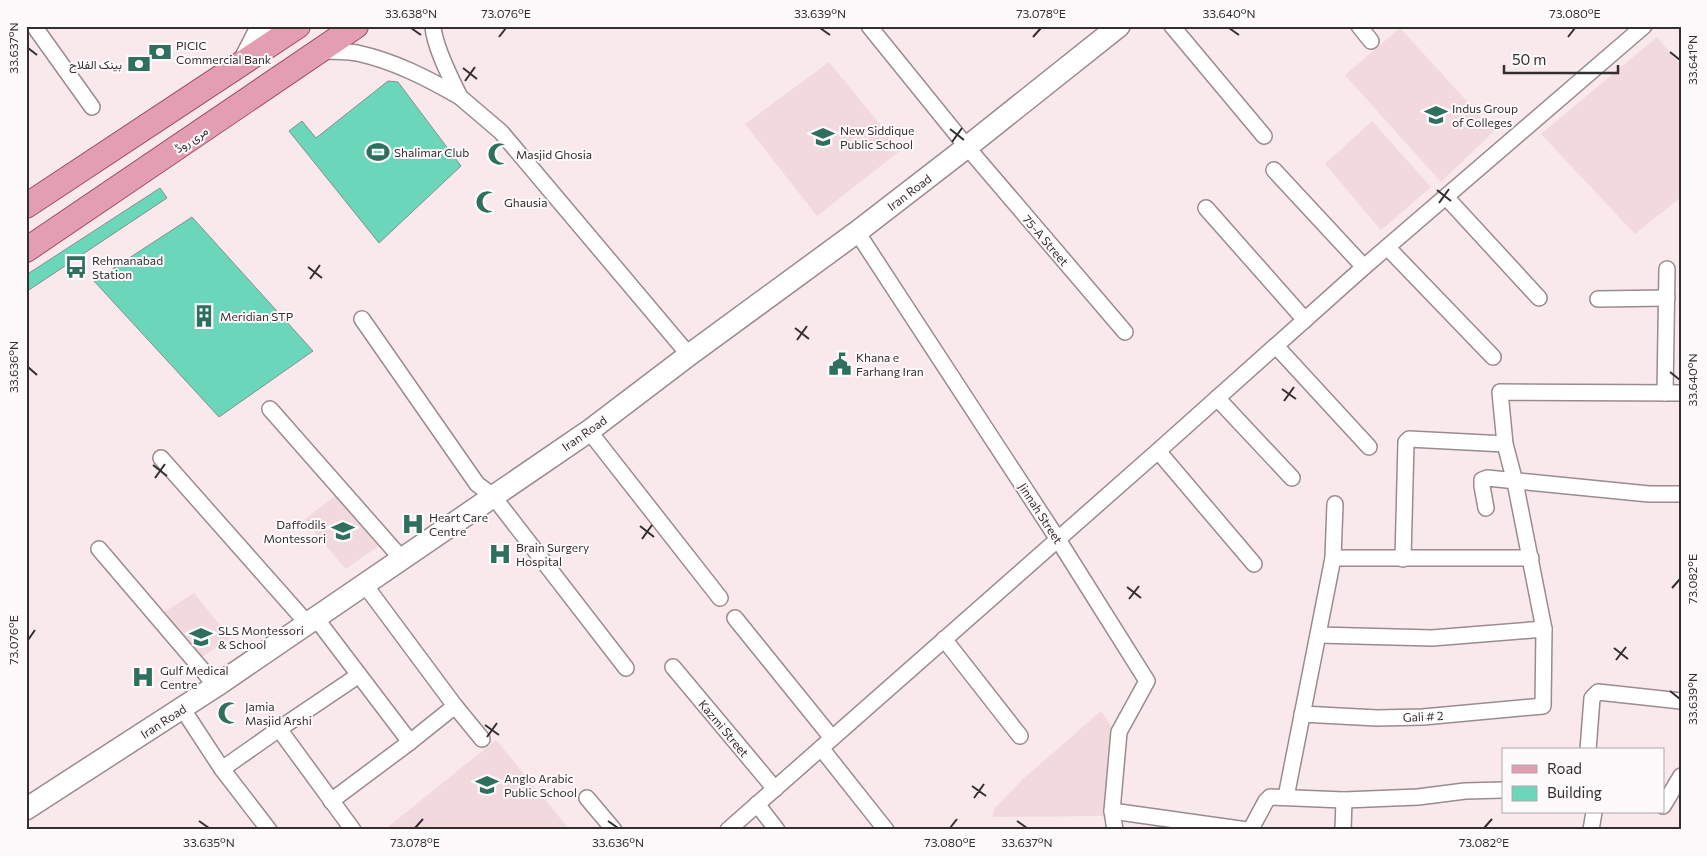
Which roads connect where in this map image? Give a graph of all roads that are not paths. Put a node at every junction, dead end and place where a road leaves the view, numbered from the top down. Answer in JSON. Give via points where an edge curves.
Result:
{"nodes":[{"id":1,"x":34,"y":26,"type":"edge"},
{"id":2,"x":262,"y":26,"type":"edge"},
{"id":3,"x":298,"y":26,"type":"edge"},
{"id":4,"x":356,"y":26,"type":"edge"},
{"id":5,"x":433,"y":26,"type":"edge"},
{"id":6,"x":869,"y":26,"type":"edge"},
{"id":7,"x":1119,"y":26,"type":"edge"},
{"id":8,"x":1172,"y":26,"type":"edge"},
{"id":9,"x":1359,"y":26,"type":"edge"},
{"id":10,"x":1644,"y":26,"type":"edge"},
{"id":11,"x":1372,"y":41,"type":"dead end"},
{"id":12,"x":322,"y":51,"type":"junction"},
{"id":13,"x":244,"y":61,"type":"junction"},
{"id":14,"x":460,"y":97,"type":"junction"},
{"id":15,"x":92,"y":107,"type":"dead end"},
{"id":16,"x":1264,"y":136,"type":"dead end"},
{"id":17,"x":967,"y":147,"type":"junction"},
{"id":18,"x":1274,"y":170,"type":"dead end"},
{"id":19,"x":1446,"y":197,"type":"junction"},
{"id":20,"x":26,"y":206,"type":"edge"},
{"id":21,"x":1206,"y":208,"type":"dead end"},
{"id":22,"x":857,"y":232,"type":"junction"},
{"id":23,"x":1388,"y":248,"type":"junction"},
{"id":24,"x":26,"y":250,"type":"edge"},
{"id":25,"x":1364,"y":267,"type":"junction"},
{"id":26,"x":1668,"y":269,"type":"dead end"},
{"id":27,"x":1539,"y":298,"type":"dead end"},
{"id":28,"x":1667,"y":298,"type":"junction"},
{"id":29,"x":1598,"y":299,"type":"dead end"},
{"id":30,"x":362,"y":319,"type":"dead end"},
{"id":31,"x":1306,"y":320,"type":"junction"},
{"id":32,"x":1125,"y":332,"type":"dead end"},
{"id":33,"x":1276,"y":346,"type":"junction"},
{"id":34,"x":689,"y":355,"type":"junction"},
{"id":35,"x":1493,"y":357,"type":"dead end"},
{"id":36,"x":1665,"y":393,"type":"junction"},
{"id":37,"x":1681,"y":393,"type":"edge"},
{"id":38,"x":1217,"y":398,"type":"junction"},
{"id":39,"x":270,"y":408,"type":"dead end"},
{"id":40,"x":589,"y":431,"type":"junction"},
{"id":41,"x":1505,"y":444,"type":"junction"},
{"id":42,"x":1369,"y":447,"type":"dead end"},
{"id":43,"x":1158,"y":451,"type":"junction"},
{"id":44,"x":161,"y":458,"type":"dead end"},
{"id":45,"x":1292,"y":478,"type":"dead end"},
{"id":46,"x":1515,"y":482,"type":"junction"},
{"id":47,"x":1681,"y":494,"type":"edge"},
{"id":48,"x":492,"y":496,"type":"junction"},
{"id":49,"x":1334,"y":504,"type":"dead end"},
{"id":50,"x":1486,"y":508,"type":"dead end"},
{"id":51,"x":1058,"y":538,"type":"junction"},
{"id":52,"x":99,"y":549,"type":"dead end"},
{"id":53,"x":1333,"y":558,"type":"junction"},
{"id":54,"x":1531,"y":558,"type":"junction"},
{"id":55,"x":402,"y":559,"type":"junction"},
{"id":56,"x":1403,"y":559,"type":"junction"},
{"id":57,"x":1254,"y":564,"type":"dead end"},
{"id":58,"x":365,"y":585,"type":"junction"},
{"id":59,"x":720,"y":598,"type":"dead end"},
{"id":60,"x":735,"y":618,"type":"dead end"},
{"id":61,"x":311,"y":620,"type":"junction"},
{"id":62,"x":1544,"y":629,"type":"junction"},
{"id":63,"x":1318,"y":635,"type":"junction"},
{"id":64,"x":944,"y":639,"type":"junction"},
{"id":65,"x":673,"y":667,"type":"dead end"},
{"id":66,"x":626,"y":668,"type":"dead end"},
{"id":67,"x":359,"y":675,"type":"junction"},
{"id":68,"x":216,"y":686,"type":"junction"},
{"id":69,"x":1681,"y":702,"type":"edge"},
{"id":70,"x":455,"y":706,"type":"junction"},
{"id":71,"x":182,"y":708,"type":"junction"},
{"id":72,"x":1302,"y":714,"type":"junction"},
{"id":73,"x":279,"y":729,"type":"junction"},
{"id":74,"x":1020,"y":736,"type":"dead end"},
{"id":75,"x":482,"y":739,"type":"dead end"},
{"id":76,"x":410,"y":742,"type":"junction"},
{"id":77,"x":827,"y":743,"type":"junction"},
{"id":78,"x":1588,"y":748,"type":"edge"},
{"id":79,"x":222,"y":770,"type":"junction"},
{"id":80,"x":1681,"y":776,"type":"edge"},
{"id":81,"x":775,"y":789,"type":"junction"},
{"id":82,"x":1502,"y":790,"type":"edge"},
{"id":83,"x":1286,"y":797,"type":"junction"},
{"id":84,"x":588,"y":798,"type":"dead end"},
{"id":85,"x":1344,"y":800,"type":"junction"},
{"id":86,"x":331,"y":801,"type":"junction"},
{"id":87,"x":757,"y":804,"type":"junction"},
{"id":88,"x":1664,"y":804,"type":"edge"},
{"id":89,"x":26,"y":809,"type":"edge"},
{"id":90,"x":1112,"y":811,"type":"junction"},
{"id":91,"x":1594,"y":814,"type":"edge"},
{"id":92,"x":269,"y":830,"type":"edge"},
{"id":93,"x":353,"y":830,"type":"edge"},
{"id":94,"x":614,"y":830,"type":"edge"},
{"id":95,"x":728,"y":830,"type":"edge"},
{"id":96,"x":778,"y":830,"type":"edge"},
{"id":97,"x":886,"y":830,"type":"edge"},
{"id":98,"x":1115,"y":830,"type":"edge"},
{"id":99,"x":1248,"y":830,"type":"edge"},
{"id":100,"x":1343,"y":830,"type":"edge"},
{"id":101,"x":1592,"y":830,"type":"edge"}],
"edges":[{"from":1,"to":15,"type":"street"},
{"from":2,"to":13,"type":"main road"},
{"from":3,"to":13,"type":"main road"},
{"from":4,"to":12,"type":"main road","name":"مری روڈ"},
{"from":5,"to":14,"type":"street"},
{"from":6,"to":17,"type":"street","name":"75-A Street"},
{"from":7,"to":17,"type":"main road","name":"Iran Road"},
{"from":8,"to":16,"type":"street"},
{"from":9,"to":11,"type":"street"},
{"from":10,"to":19,"type":"street"},
{"from":12,"to":14,"type":"street","via":[[355,53],[389,62]]},
{"from":12,"to":24,"type":"main road","name":"مری روڈ"},
{"from":13,"to":20,"type":"main road"},
{"from":14,"to":34,"type":"street","via":[[501,132]]},
{"from":17,"to":22,"type":"main road","name":"Iran Road"},
{"from":17,"to":32,"type":"street","name":"75-A Street"},
{"from":18,"to":25,"type":"street"},
{"from":19,"to":23,"type":"street"},
{"from":19,"to":27,"type":"street"},
{"from":21,"to":31,"type":"street"},
{"from":22,"to":34,"type":"main road","name":"Iran Road"},
{"from":22,"to":51,"type":"street","name":"Jinnah Street"},
{"from":23,"to":25,"type":"street"},
{"from":23,"to":35,"type":"street"},
{"from":25,"to":31,"type":"street"},
{"from":26,"to":28,"type":"street"},
{"from":28,"to":29,"type":"street"},
{"from":28,"to":36,"type":"street"},
{"from":30,"to":48,"type":"street","via":[[477,484]]},
{"from":31,"to":33,"type":"street"},
{"from":33,"to":38,"type":"street"},
{"from":33,"to":42,"type":"street"},
{"from":34,"to":40,"type":"main road","name":"Iran Road"},
{"from":36,"to":37,"type":"street"},
{"from":36,"to":41,"type":"street","via":[[1500,392]]},
{"from":38,"to":43,"type":"street"},
{"from":38,"to":45,"type":"street"},
{"from":39,"to":55,"type":"street"},
{"from":40,"to":48,"type":"main road","name":"Iran Road"},
{"from":40,"to":59,"type":"street"},
{"from":41,"to":46,"type":"street"},
{"from":41,"to":56,"type":"street","via":[[1409,439],[1406,442]]},
{"from":43,"to":51,"type":"street"},
{"from":43,"to":57,"type":"street"},
{"from":44,"to":61,"type":"street"},
{"from":46,"to":47,"type":"street"},
{"from":46,"to":50,"type":"street","via":[[1482,480]]},
{"from":46,"to":54,"type":"street"},
{"from":48,"to":55,"type":"main road","name":"Iran Road"},
{"from":48,"to":66,"type":"street"},
{"from":49,"to":53,"type":"street"},
{"from":51,"to":64,"type":"street"},
{"from":51,"to":90,"type":"street","name":"Jinnah Street","via":[[1147,681],[1119,732]]},
{"from":52,"to":68,"type":"street"},
{"from":53,"to":56,"type":"street"},
{"from":53,"to":63,"type":"street"},
{"from":54,"to":56,"type":"street"},
{"from":54,"to":62,"type":"street"},
{"from":55,"to":58,"type":"main road","name":"Iran Road"},
{"from":58,"to":61,"type":"main road","name":"Iran Road"},
{"from":58,"to":70,"type":"street"},
{"from":60,"to":77,"type":"street"},
{"from":61,"to":67,"type":"street"},
{"from":61,"to":68,"type":"main road","name":"Iran Road"},
{"from":62,"to":63,"type":"street","via":[[1432,638]]},
{"from":62,"to":72,"type":"street","name":"Gali # 2","via":[[1543,706],[1377,718]]},
{"from":63,"to":72,"type":"street"},
{"from":64,"to":74,"type":"street"},
{"from":64,"to":77,"type":"street"},
{"from":65,"to":81,"type":"street","name":"Kazmi Street"},
{"from":67,"to":73,"type":"street"},
{"from":67,"to":76,"type":"street"},
{"from":68,"to":71,"type":"main road","name":"Iran Road"},
{"from":69,"to":78,"type":"street","via":[[1598,692],[1592,698]]},
{"from":70,"to":75,"type":"street"},
{"from":70,"to":76,"type":"street"},
{"from":71,"to":79,"type":"street"},
{"from":71,"to":89,"type":"main road","name":"Iran Road"},
{"from":72,"to":83,"type":"street"},
{"from":73,"to":79,"type":"street"},
{"from":73,"to":86,"type":"street"},
{"from":76,"to":86,"type":"street"},
{"from":77,"to":81,"type":"street"},
{"from":77,"to":97,"type":"street"},
{"from":79,"to":92,"type":"street"},
{"from":80,"to":88,"type":"street"},
{"from":81,"to":87,"type":"street"},
{"from":82,"to":85,"type":"street"},
{"from":83,"to":85,"type":"street"},
{"from":83,"to":99,"type":"street","via":[[1270,797]]},
{"from":84,"to":94,"type":"street"},
{"from":85,"to":100,"type":"street"},
{"from":86,"to":93,"type":"street"},
{"from":87,"to":95,"type":"street"},
{"from":87,"to":96,"type":"street"},
{"from":90,"to":98,"type":"street"},
{"from":90,"to":99,"type":"street"},
{"from":91,"to":101,"type":"street"}]}
